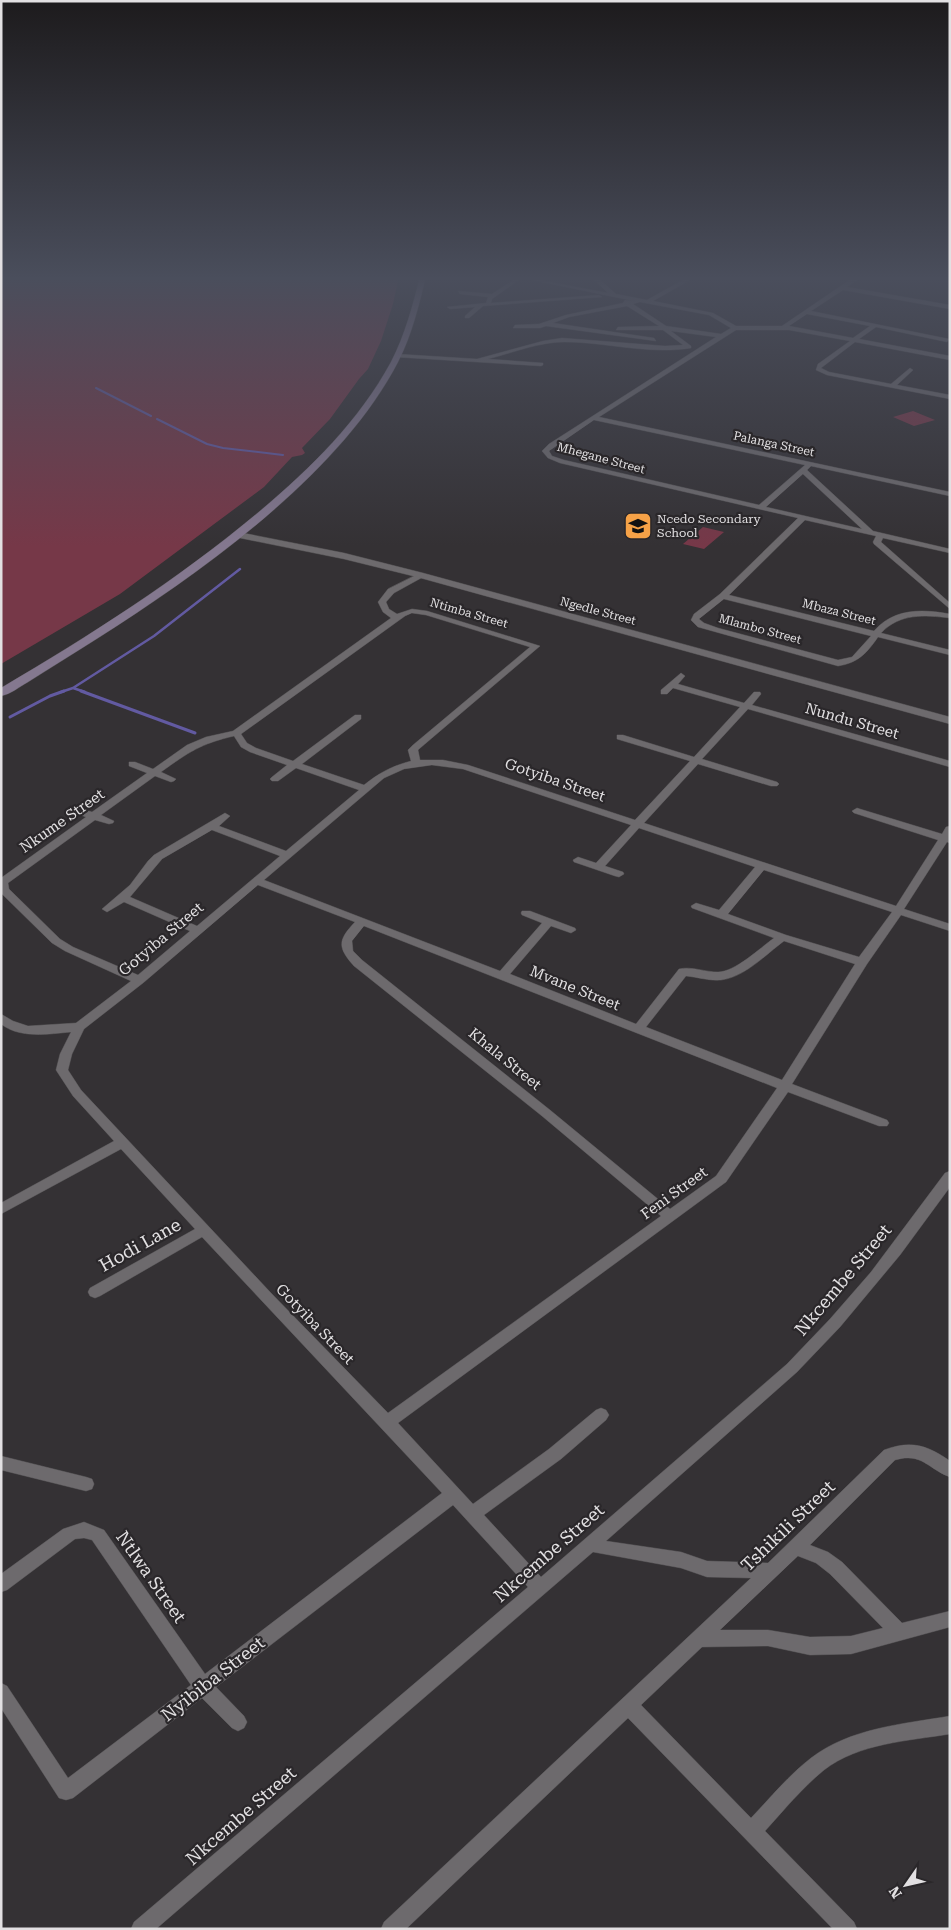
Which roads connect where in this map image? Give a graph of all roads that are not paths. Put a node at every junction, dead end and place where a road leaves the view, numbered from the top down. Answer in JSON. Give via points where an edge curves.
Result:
{"nodes":[{"id":1,"x":391,"y":366,"type":"edge"},
{"id":2,"x":674,"y":366,"type":"edge"},
{"id":3,"x":819,"y":366,"type":"edge"},
{"id":4,"x":910,"y":370,"type":"dead end"},
{"id":5,"x":892,"y":386,"type":"junction"},
{"id":6,"x":950,"y":397,"type":"edge"},
{"id":7,"x":594,"y":418,"type":"junction"},
{"id":8,"x":810,"y":464,"type":"junction"},
{"id":9,"x":803,"y":470,"type":"junction"},
{"id":10,"x":948,"y":491,"type":"edge"},
{"id":11,"x":761,"y":508,"type":"junction"},
{"id":12,"x":804,"y":517,"type":"junction"},
{"id":13,"x":872,"y":533,"type":"junction"},
{"id":14,"x":238,"y":535,"type":"junction"},
{"id":15,"x":881,"y":536,"type":"junction"},
{"id":16,"x":950,"y":551,"type":"edge"},
{"id":17,"x":420,"y":575,"type":"junction"},
{"id":18,"x":722,"y":596,"type":"junction"},
{"id":19,"x":950,"y":607,"type":"edge"},
{"id":20,"x":950,"y":616,"type":"edge"},
{"id":21,"x":397,"y":618,"type":"junction"},
{"id":22,"x":876,"y":635,"type":"junction"},
{"id":23,"x":950,"y":653,"type":"edge"},
{"id":24,"x":681,"y":676,"type":"dead end"},
{"id":25,"x":673,"y":684,"type":"junction"},
{"id":26,"x":664,"y":692,"type":"dead end"},
{"id":27,"x":1,"y":693,"type":"edge"},
{"id":28,"x":757,"y":694,"type":"dead end"},
{"id":29,"x":746,"y":706,"type":"junction"},
{"id":30,"x":358,"y":718,"type":"dead end"},
{"id":31,"x":950,"y":721,"type":"edge"},
{"id":32,"x":236,"y":732,"type":"junction"},
{"id":33,"x":620,"y":737,"type":"dead end"},
{"id":34,"x":695,"y":761,"type":"junction"},
{"id":35,"x":416,"y":763,"type":"junction"},
{"id":36,"x":132,"y":764,"type":"dead end"},
{"id":37,"x":950,"y":764,"type":"edge"},
{"id":38,"x":295,"y":765,"type":"junction"},
{"id":39,"x":155,"y":773,"type":"junction"},
{"id":40,"x":171,"y":779,"type":"dead end"},
{"id":41,"x":274,"y":779,"type":"dead end"},
{"id":42,"x":774,"y":784,"type":"dead end"},
{"id":43,"x":366,"y":789,"type":"junction"},
{"id":44,"x":75,"y":810,"type":"dead end"},
{"id":45,"x":857,"y":811,"type":"dead end"},
{"id":46,"x":225,"y":816,"type":"dead end"},
{"id":47,"x":94,"y":817,"type":"junction"},
{"id":48,"x":109,"y":822,"type":"dead end"},
{"id":49,"x":637,"y":825,"type":"junction"},
{"id":50,"x":213,"y":827,"type":"junction"},
{"id":51,"x":948,"y":836,"type":"edge"},
{"id":52,"x":288,"y":855,"type":"junction"},
{"id":53,"x":578,"y":860,"type":"dead end"},
{"id":54,"x":761,"y":866,"type":"junction"},
{"id":55,"x":598,"y":867,"type":"junction"},
{"id":56,"x":619,"y":874,"type":"dead end"},
{"id":57,"x":256,"y":881,"type":"junction"},
{"id":58,"x":123,"y":898,"type":"junction"},
{"id":59,"x":696,"y":906,"type":"dead end"},
{"id":60,"x":107,"y":909,"type":"dead end"},
{"id":61,"x":898,"y":911,"type":"junction"},
{"id":62,"x":526,"y":913,"type":"dead end"},
{"id":63,"x":720,"y":916,"type":"junction"},
{"id":64,"x":362,"y":921,"type":"junction"},
{"id":65,"x":549,"y":922,"type":"junction"},
{"id":66,"x":950,"y":928,"type":"edge"},
{"id":67,"x":197,"y":930,"type":"junction"},
{"id":68,"x":571,"y":930,"type":"dead end"},
{"id":69,"x":782,"y":937,"type":"junction"},
{"id":70,"x":862,"y":962,"type":"junction"},
{"id":71,"x":503,"y":975,"type":"junction"},
{"id":72,"x":139,"y":980,"type":"junction"},
{"id":73,"x":4,"y":1025,"type":"edge"},
{"id":74,"x":79,"y":1026,"type":"junction"},
{"id":75,"x":638,"y":1029,"type":"junction"},
{"id":76,"x":785,"y":1086,"type":"junction"},
{"id":77,"x":883,"y":1123,"type":"dead end"},
{"id":78,"x":122,"y":1142,"type":"junction"},
{"id":79,"x":950,"y":1176,"type":"edge"},
{"id":80,"x":1,"y":1209,"type":"edge"},
{"id":81,"x":670,"y":1216,"type":"junction"},
{"id":82,"x":204,"y":1230,"type":"junction"},
{"id":83,"x":95,"y":1292,"type":"dead end"},
{"id":84,"x":601,"y":1415,"type":"dead end"},
{"id":85,"x":387,"y":1422,"type":"junction"},
{"id":86,"x":1,"y":1463,"type":"edge"},
{"id":87,"x":950,"y":1470,"type":"edge"},
{"id":88,"x":86,"y":1484,"type":"dead end"},
{"id":89,"x":454,"y":1494,"type":"junction"},
{"id":90,"x":473,"y":1514,"type":"junction"},
{"id":91,"x":590,"y":1544,"type":"junction"},
{"id":92,"x":795,"y":1547,"type":"junction"},
{"id":93,"x":770,"y":1571,"type":"junction"},
{"id":94,"x":1,"y":1584,"type":"edge"},
{"id":95,"x":540,"y":1588,"type":"junction"},
{"id":96,"x":950,"y":1619,"type":"edge"},
{"id":97,"x":900,"y":1633,"type":"junction"},
{"id":98,"x":698,"y":1639,"type":"junction"},
{"id":99,"x":203,"y":1687,"type":"junction"},
{"id":100,"x":1,"y":1692,"type":"edge"},
{"id":101,"x":628,"y":1705,"type":"junction"},
{"id":102,"x":238,"y":1722,"type":"dead end"},
{"id":103,"x":950,"y":1726,"type":"edge"},
{"id":104,"x":752,"y":1831,"type":"junction"},
{"id":105,"x":845,"y":1926,"type":"edge"},
{"id":106,"x":392,"y":1928,"type":"edge"},
{"id":107,"x":141,"y":1929,"type":"edge"}],
"edges":[{"from":1,"to":14,"type":"main road","via":[[374,398],[337,444]]},
{"from":2,"to":7,"type":"street","name":"Mhegane Street"},
{"from":3,"to":5,"type":"street","via":[[818,369],[826,373]]},
{"from":4,"to":5,"type":"street"},
{"from":5,"to":6,"type":"street"},
{"from":7,"to":8,"type":"street","name":"Palanga Street"},
{"from":7,"to":11,"type":"street","name":"Mhegane Street","via":[[548,448],[547,454],[562,462]]},
{"from":8,"to":9,"type":"street"},
{"from":8,"to":10,"type":"street","name":"Palanga Street"},
{"from":9,"to":11,"type":"street"},
{"from":9,"to":13,"type":"street"},
{"from":11,"to":12,"type":"street","name":"Mhegane Street"},
{"from":12,"to":13,"type":"street","name":"Mhegane Street"},
{"from":12,"to":18,"type":"street","name":"Mlambo Street"},
{"from":13,"to":15,"type":"street","name":"Mhegane Street"},
{"from":14,"to":17,"type":"street","name":"Ngedle Street"},
{"from":14,"to":27,"type":"main road","via":[[110,627]]},
{"from":15,"to":16,"type":"street","name":"Mhegane Street"},
{"from":15,"to":19,"type":"street","via":[[876,542]]},
{"from":17,"to":21,"type":"street","via":[[391,591],[382,602],[386,610]]},
{"from":17,"to":31,"type":"street","name":"Ngedle Street"},
{"from":18,"to":22,"type":"street","name":"Mbaza Street"},
{"from":18,"to":22,"type":"street","name":"Mlambo Street","via":[[695,620],[715,630],[838,663],[855,659]]},
{"from":20,"to":22,"type":"street","name":"Mlambo Street","via":[[926,613],[898,617]]},
{"from":21,"to":32,"type":"street","name":"Ntimba Street"},
{"from":21,"to":35,"type":"street","name":"Ntimba Street","via":[[406,612],[417,611],[536,646],[416,747]]},
{"from":22,"to":23,"type":"street","name":"Mbaza Street"},
{"from":24,"to":25,"type":"street"},
{"from":25,"to":26,"type":"street"},
{"from":25,"to":29,"type":"street","name":"Nundu Street"},
{"from":28,"to":29,"type":"street"},
{"from":29,"to":34,"type":"street"},
{"from":29,"to":37,"type":"street","name":"Nundu Street"},
{"from":30,"to":38,"type":"street"},
{"from":32,"to":38,"type":"street","via":[[247,747]]},
{"from":32,"to":39,"type":"street","name":"Nkume Street","via":[[196,744]]},
{"from":33,"to":34,"type":"street"},
{"from":34,"to":42,"type":"street"},
{"from":34,"to":49,"type":"street"},
{"from":35,"to":43,"type":"street","name":"Gotyiba Street","via":[[391,770]]},
{"from":35,"to":49,"type":"street","name":"Gotyiba Street","via":[[465,766]]},
{"from":36,"to":39,"type":"street"},
{"from":38,"to":41,"type":"street"},
{"from":38,"to":43,"type":"street"},
{"from":39,"to":40,"type":"street"},
{"from":39,"to":47,"type":"street","name":"Nkume Street"},
{"from":43,"to":52,"type":"street","name":"Gotyiba Street"},
{"from":44,"to":47,"type":"street"},
{"from":45,"to":51,"type":"street"},
{"from":46,"to":50,"type":"street"},
{"from":47,"to":48,"type":"street"},
{"from":47,"to":72,"type":"street","name":"Nkume Street","via":[[6,878],[2,886],[56,941]]},
{"from":49,"to":54,"type":"street","name":"Gotyiba Street"},
{"from":49,"to":55,"type":"street"},
{"from":50,"to":52,"type":"street"},
{"from":50,"to":58,"type":"street","via":[[156,858]]},
{"from":51,"to":61,"type":"street"},
{"from":52,"to":57,"type":"street","name":"Gotyiba Street"},
{"from":53,"to":55,"type":"street"},
{"from":54,"to":61,"type":"street","name":"Gotyiba Street"},
{"from":54,"to":63,"type":"street"},
{"from":55,"to":56,"type":"street"},
{"from":57,"to":64,"type":"street","name":"Mvane Street"},
{"from":57,"to":67,"type":"street","name":"Gotyiba Street"},
{"from":58,"to":60,"type":"street"},
{"from":58,"to":67,"type":"street"},
{"from":59,"to":63,"type":"street"},
{"from":61,"to":66,"type":"street","name":"Gotyiba Street"},
{"from":61,"to":70,"type":"street","name":"Feni Street"},
{"from":62,"to":65,"type":"street"},
{"from":63,"to":69,"type":"street"},
{"from":64,"to":71,"type":"street","name":"Mvane Street"},
{"from":64,"to":81,"type":"street","name":"Khala Street","via":[[347,937],[346,946],[358,963]]},
{"from":65,"to":68,"type":"street"},
{"from":65,"to":71,"type":"street"},
{"from":67,"to":72,"type":"street","name":"Gotyiba Street"},
{"from":69,"to":70,"type":"street"},
{"from":69,"to":75,"type":"street","via":[[725,975],[683,972]]},
{"from":70,"to":76,"type":"street","name":"Feni Street"},
{"from":71,"to":75,"type":"street","name":"Mvane Street"},
{"from":72,"to":74,"type":"street","name":"Gotyiba Street"},
{"from":73,"to":74,"type":"street","via":[[23,1029]]},
{"from":74,"to":78,"type":"street","name":"Gotyiba Street","via":[[62,1070],[77,1093]]},
{"from":75,"to":76,"type":"street","name":"Mvane Street"},
{"from":76,"to":77,"type":"street","name":"Mvane Street"},
{"from":76,"to":81,"type":"street","name":"Feni Street","via":[[728,1171],[714,1186]]},
{"from":78,"to":80,"type":"street"},
{"from":78,"to":82,"type":"street","name":"Gotyiba Street"},
{"from":79,"to":91,"type":"street","name":"Nkcembe Street","via":[[881,1269],[817,1343]]},
{"from":81,"to":85,"type":"street","name":"Feni Street"},
{"from":82,"to":83,"type":"street","name":"Hodi Lane"},
{"from":82,"to":85,"type":"street","name":"Gotyiba Street"},
{"from":84,"to":90,"type":"street","via":[[555,1454]]},
{"from":85,"to":89,"type":"street","name":"Gotyiba Street"},
{"from":86,"to":88,"type":"street"},
{"from":87,"to":92,"type":"street","name":"Tshikili Street","via":[[923,1452],[902,1450],[890,1455]]},
{"from":89,"to":90,"type":"street","name":"Gotyiba Street"},
{"from":89,"to":99,"type":"street","name":"Nyibiba Street"},
{"from":90,"to":95,"type":"street","name":"Gotyiba Street"},
{"from":91,"to":93,"type":"street","via":[[681,1560],[707,1569]]},
{"from":91,"to":95,"type":"street","name":"Nkcembe Street"},
{"from":92,"to":93,"type":"street","name":"Tshikili Street"},
{"from":92,"to":97,"type":"street","via":[[822,1557],[836,1568]]},
{"from":93,"to":98,"type":"street","name":"Tshikili Street"},
{"from":94,"to":99,"type":"street","name":"Ntlwa Street","via":[[69,1534],[89,1530],[98,1535]]},
{"from":95,"to":107,"type":"street","name":"Nkcembe Street"},
{"from":96,"to":97,"type":"street"},
{"from":97,"to":98,"type":"street","via":[[851,1645],[810,1646],[768,1638]]},
{"from":98,"to":101,"type":"street","name":"Tshikili Street"},
{"from":99,"to":100,"type":"street","name":"Nyibiba Street","via":[[66,1791]]},
{"from":99,"to":102,"type":"street","name":"Ntlwa Street"},
{"from":101,"to":104,"type":"street"},
{"from":101,"to":106,"type":"street","name":"Tshikili Street"},
{"from":103,"to":104,"type":"street","via":[[878,1737],[843,1748],[798,1780]]},
{"from":104,"to":105,"type":"street"}]}
